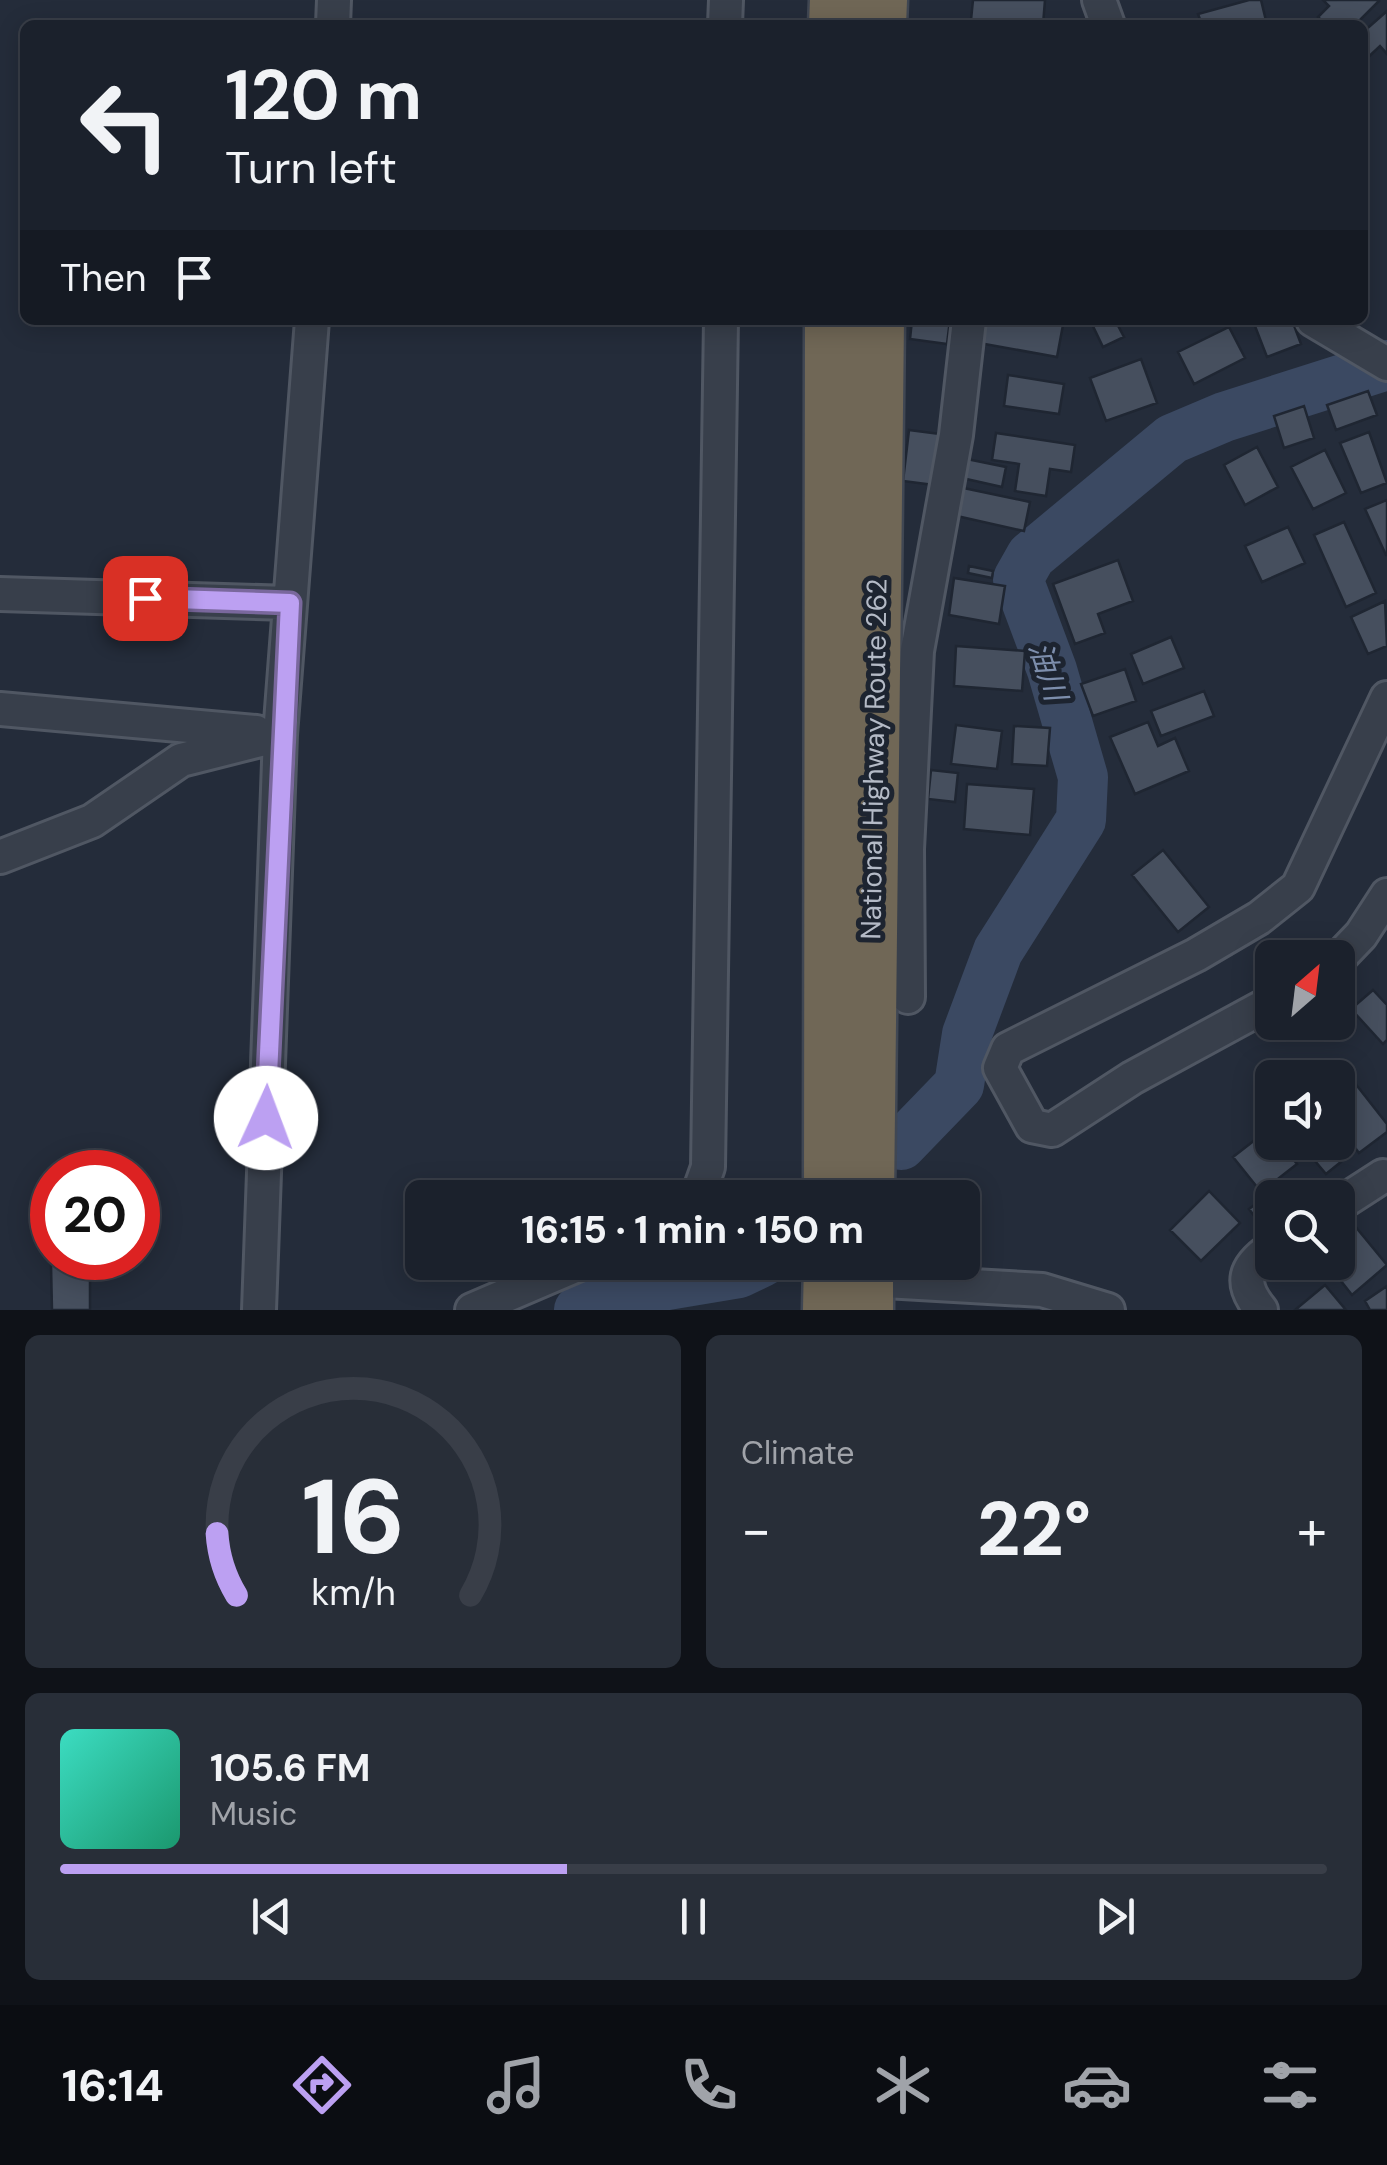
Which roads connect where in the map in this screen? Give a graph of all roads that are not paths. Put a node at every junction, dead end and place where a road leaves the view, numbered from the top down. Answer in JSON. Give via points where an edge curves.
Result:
{"nodes":[{"id":1,"x":312,"y":325,"type":"edge"},
{"id":2,"x":721,"y":325,"type":"edge"},
{"id":3,"x":830,"y":325,"type":"edge"},
{"id":4,"x":879,"y":325,"type":"edge"},
{"id":5,"x":968,"y":325,"type":"edge"},
{"id":6,"x":1321,"y":325,"type":"edge"},
{"id":7,"x":1387,"y":364,"type":"edge"},
{"id":8,"x":0,"y":594,"type":"edge"},
{"id":9,"x":290,"y":603,"type":"junction"},
{"id":10,"x":1387,"y":698,"type":"edge"},
{"id":11,"x":0,"y":710,"type":"edge"},
{"id":12,"x":280,"y":734,"type":"junction"},
{"id":13,"x":0,"y":857,"type":"edge"},
{"id":14,"x":1387,"y":895,"type":"edge"},
{"id":15,"x":1355,"y":941,"type":"edge"},
{"id":16,"x":908,"y":997,"type":"dead end"},
{"id":17,"x":1255,"y":1011,"type":"edge"},
{"id":18,"x":1383,"y":1176,"type":"dead end"},
{"id":19,"x":703,"y":1180,"type":"edge"},
{"id":20,"x":829,"y":1180,"type":"edge"},
{"id":21,"x":869,"y":1180,"type":"edge"},
{"id":22,"x":1355,"y":1195,"type":"edge"},
{"id":23,"x":1255,"y":1259,"type":"edge"},
{"id":24,"x":542,"y":1280,"type":"edge"},
{"id":25,"x":849,"y":1291,"type":"edge"},
{"id":26,"x":258,"y":1310,"type":"edge"},
{"id":27,"x":472,"y":1310,"type":"edge"},
{"id":28,"x":1108,"y":1310,"type":"edge"},
{"id":29,"x":1261,"y":1310,"type":"edge"}],
"edges":[{"from":1,"to":9,"type":"street"},
{"from":2,"to":19,"type":"street"},
{"from":3,"to":20,"type":"highway","name":"National Highway Route 262"},
{"from":4,"to":21,"type":"highway","name":"National Highway Route 262"},
{"from":5,"to":16,"type":"street","via":[[917,650]]},
{"from":6,"to":7,"type":"street"},
{"from":8,"to":9,"type":"street"},
{"from":9,"to":12,"type":"street"},
{"from":10,"to":17,"type":"street","via":[[1298,886],[1196,954],[1008,1049],[1000,1068],[1032,1126],[1052,1130]]},
{"from":11,"to":12,"type":"street"},
{"from":12,"to":13,"type":"street","via":[[182,760],[92,820]]},
{"from":12,"to":26,"type":"street"},
{"from":14,"to":15,"type":"street"},
{"from":18,"to":22,"type":"street"},
{"from":23,"to":29,"type":"street","via":[[1245,1275],[1246,1292]]},
{"from":24,"to":27,"type":"street"},
{"from":25,"to":28,"type":"street","via":[[1042,1290]]}]}
